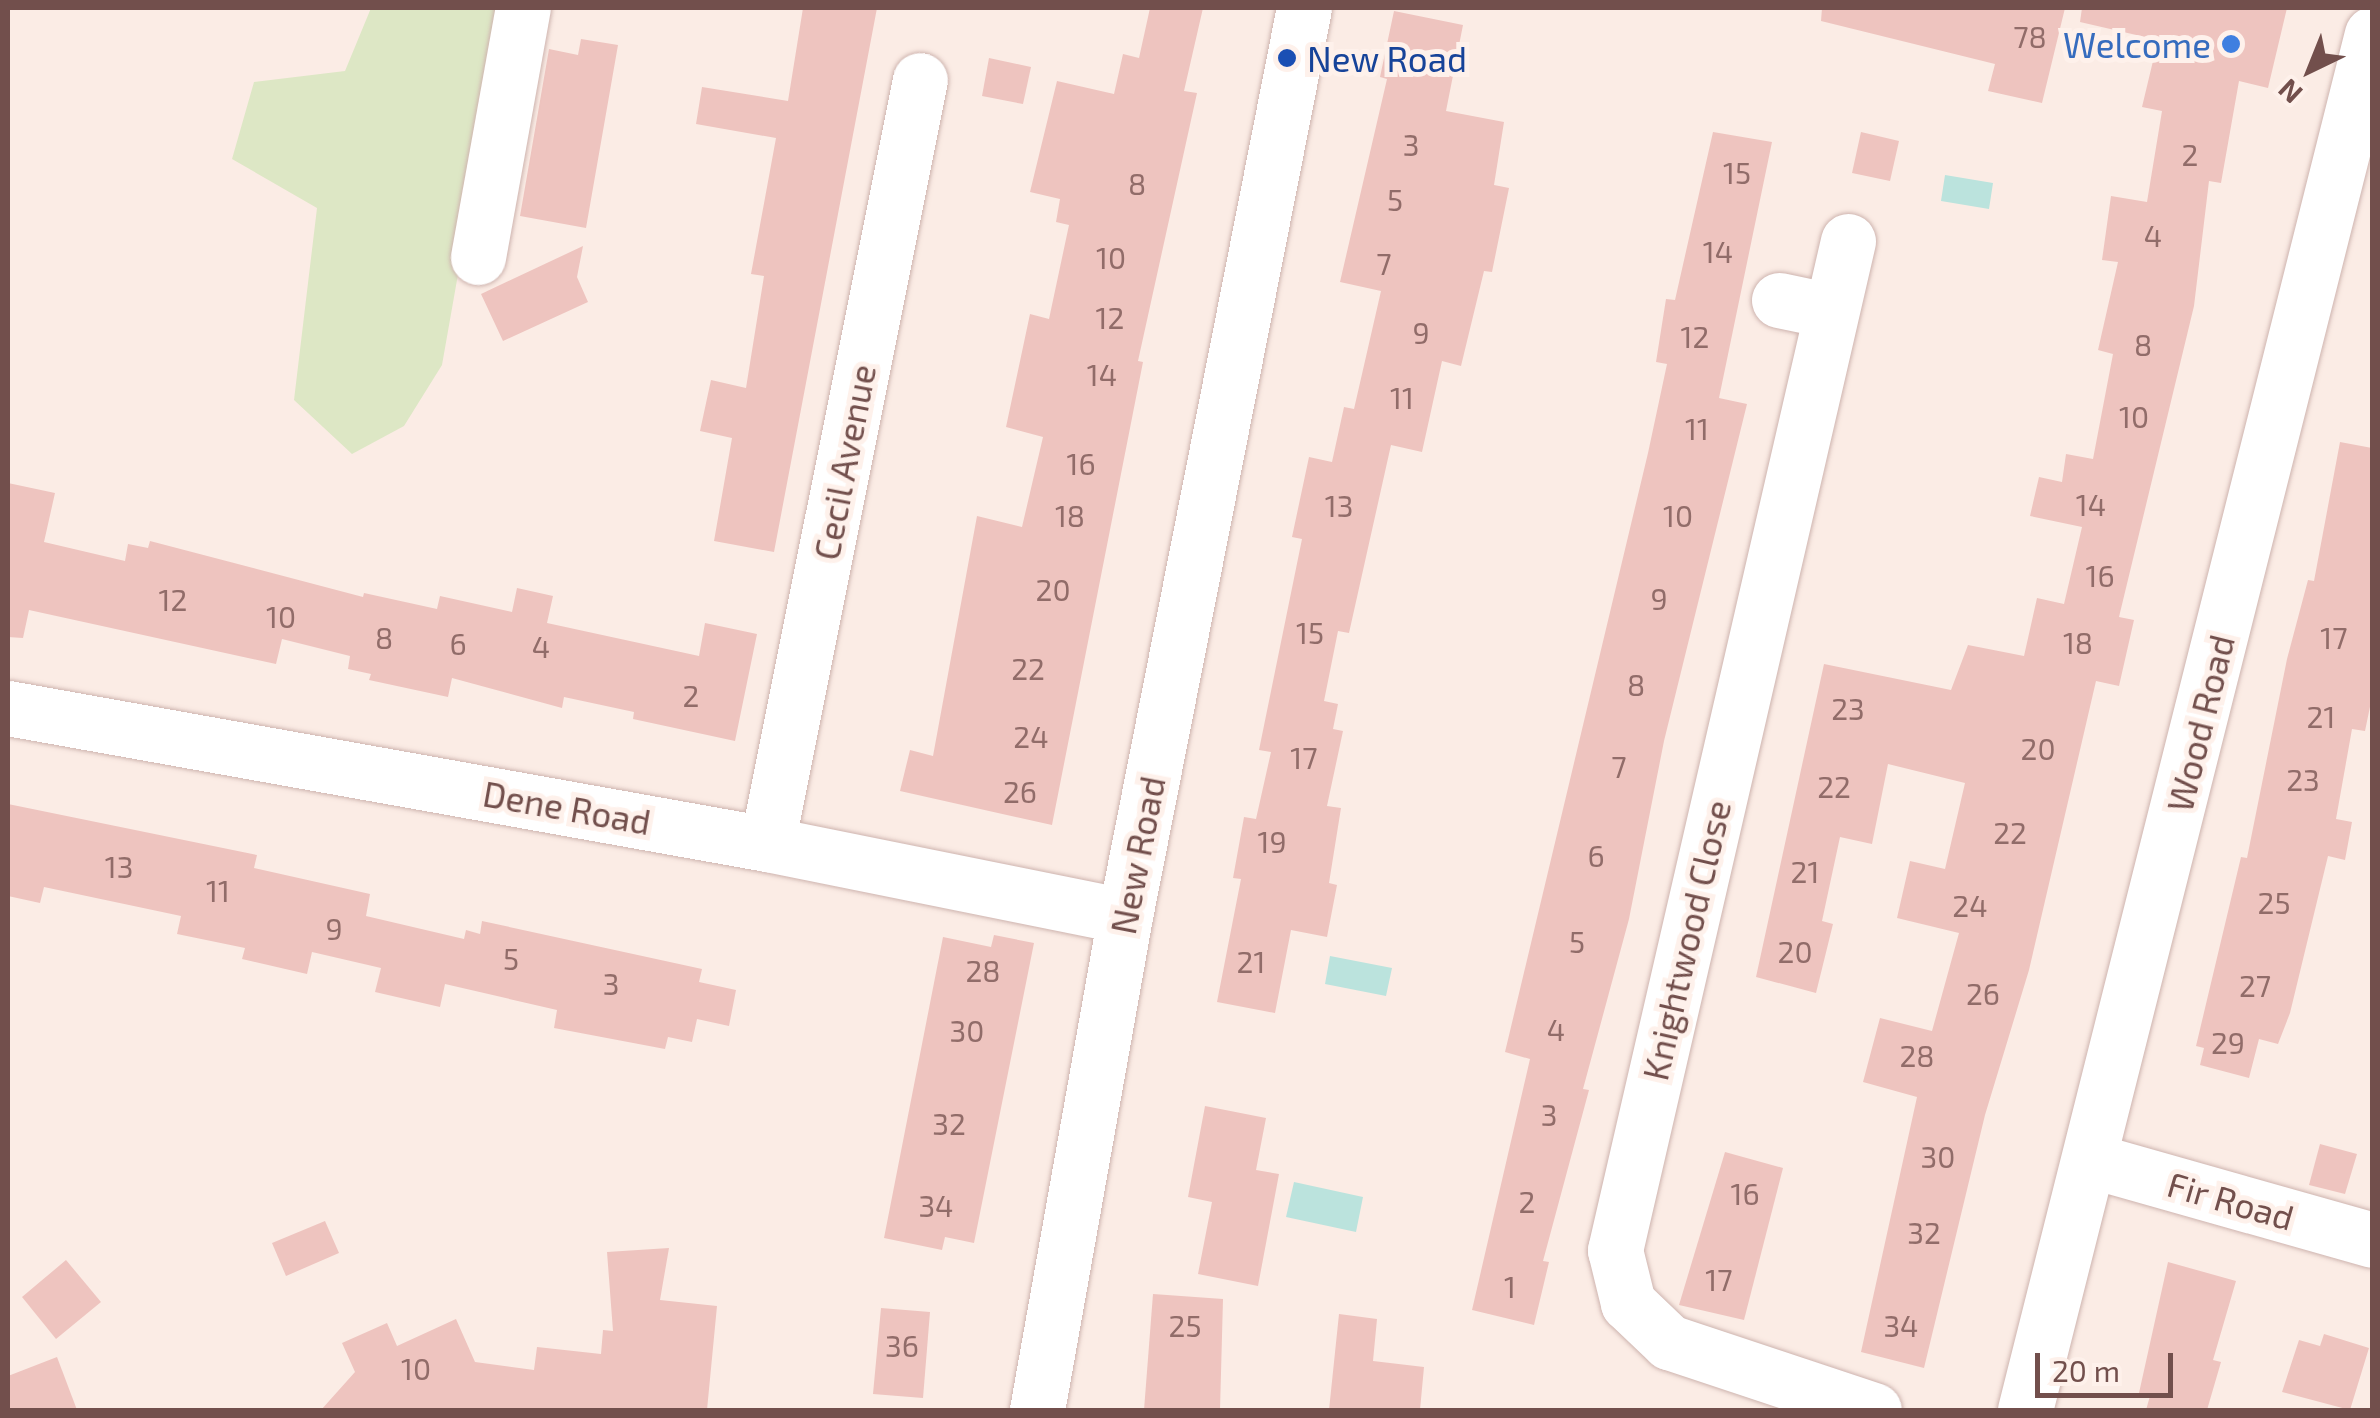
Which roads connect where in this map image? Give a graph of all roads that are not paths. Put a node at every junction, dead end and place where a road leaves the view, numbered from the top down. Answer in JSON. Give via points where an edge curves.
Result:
{"nodes":[{"id":1,"x":523,"y":8,"type":"edge"},
{"id":2,"x":1304,"y":8,"type":"edge"},
{"id":3,"x":2372,"y":34,"type":"edge"},
{"id":4,"x":920,"y":80,"type":"dead end"},
{"id":5,"x":1848,"y":241,"type":"dead end"},
{"id":6,"x":478,"y":258,"type":"dead end"},
{"id":7,"x":8,"y":708,"type":"edge"},
{"id":8,"x":768,"y":844,"type":"junction"},
{"id":9,"x":1124,"y":916,"type":"junction"},
{"id":10,"x":2090,"y":1160,"type":"junction"},
{"id":11,"x":2372,"y":1240,"type":"edge"},
{"id":12,"x":1037,"y":1410,"type":"edge"},
{"id":13,"x":1874,"y":1410,"type":"edge"},
{"id":14,"x":2025,"y":1410,"type":"edge"}],
"edges":[{"from":1,"to":6,"type":"street"},
{"from":2,"to":9,"type":"street","name":"New Road"},
{"from":3,"to":10,"type":"street","name":"Wood Road"},
{"from":4,"to":8,"type":"street","name":"Cecil Avenue"},
{"from":5,"to":13,"type":"street","name":"Knightwood Close","via":[[1805,305],[1615,1250],[1628,1303],[1668,1342]]},
{"from":7,"to":8,"type":"street","name":"Dene Road"},
{"from":8,"to":9,"type":"street","name":"Dene Road"},
{"from":9,"to":12,"type":"street","name":"New Road"},
{"from":10,"to":11,"type":"street","name":"Fir Road"},
{"from":10,"to":14,"type":"street","name":"Wood Road"}]}
